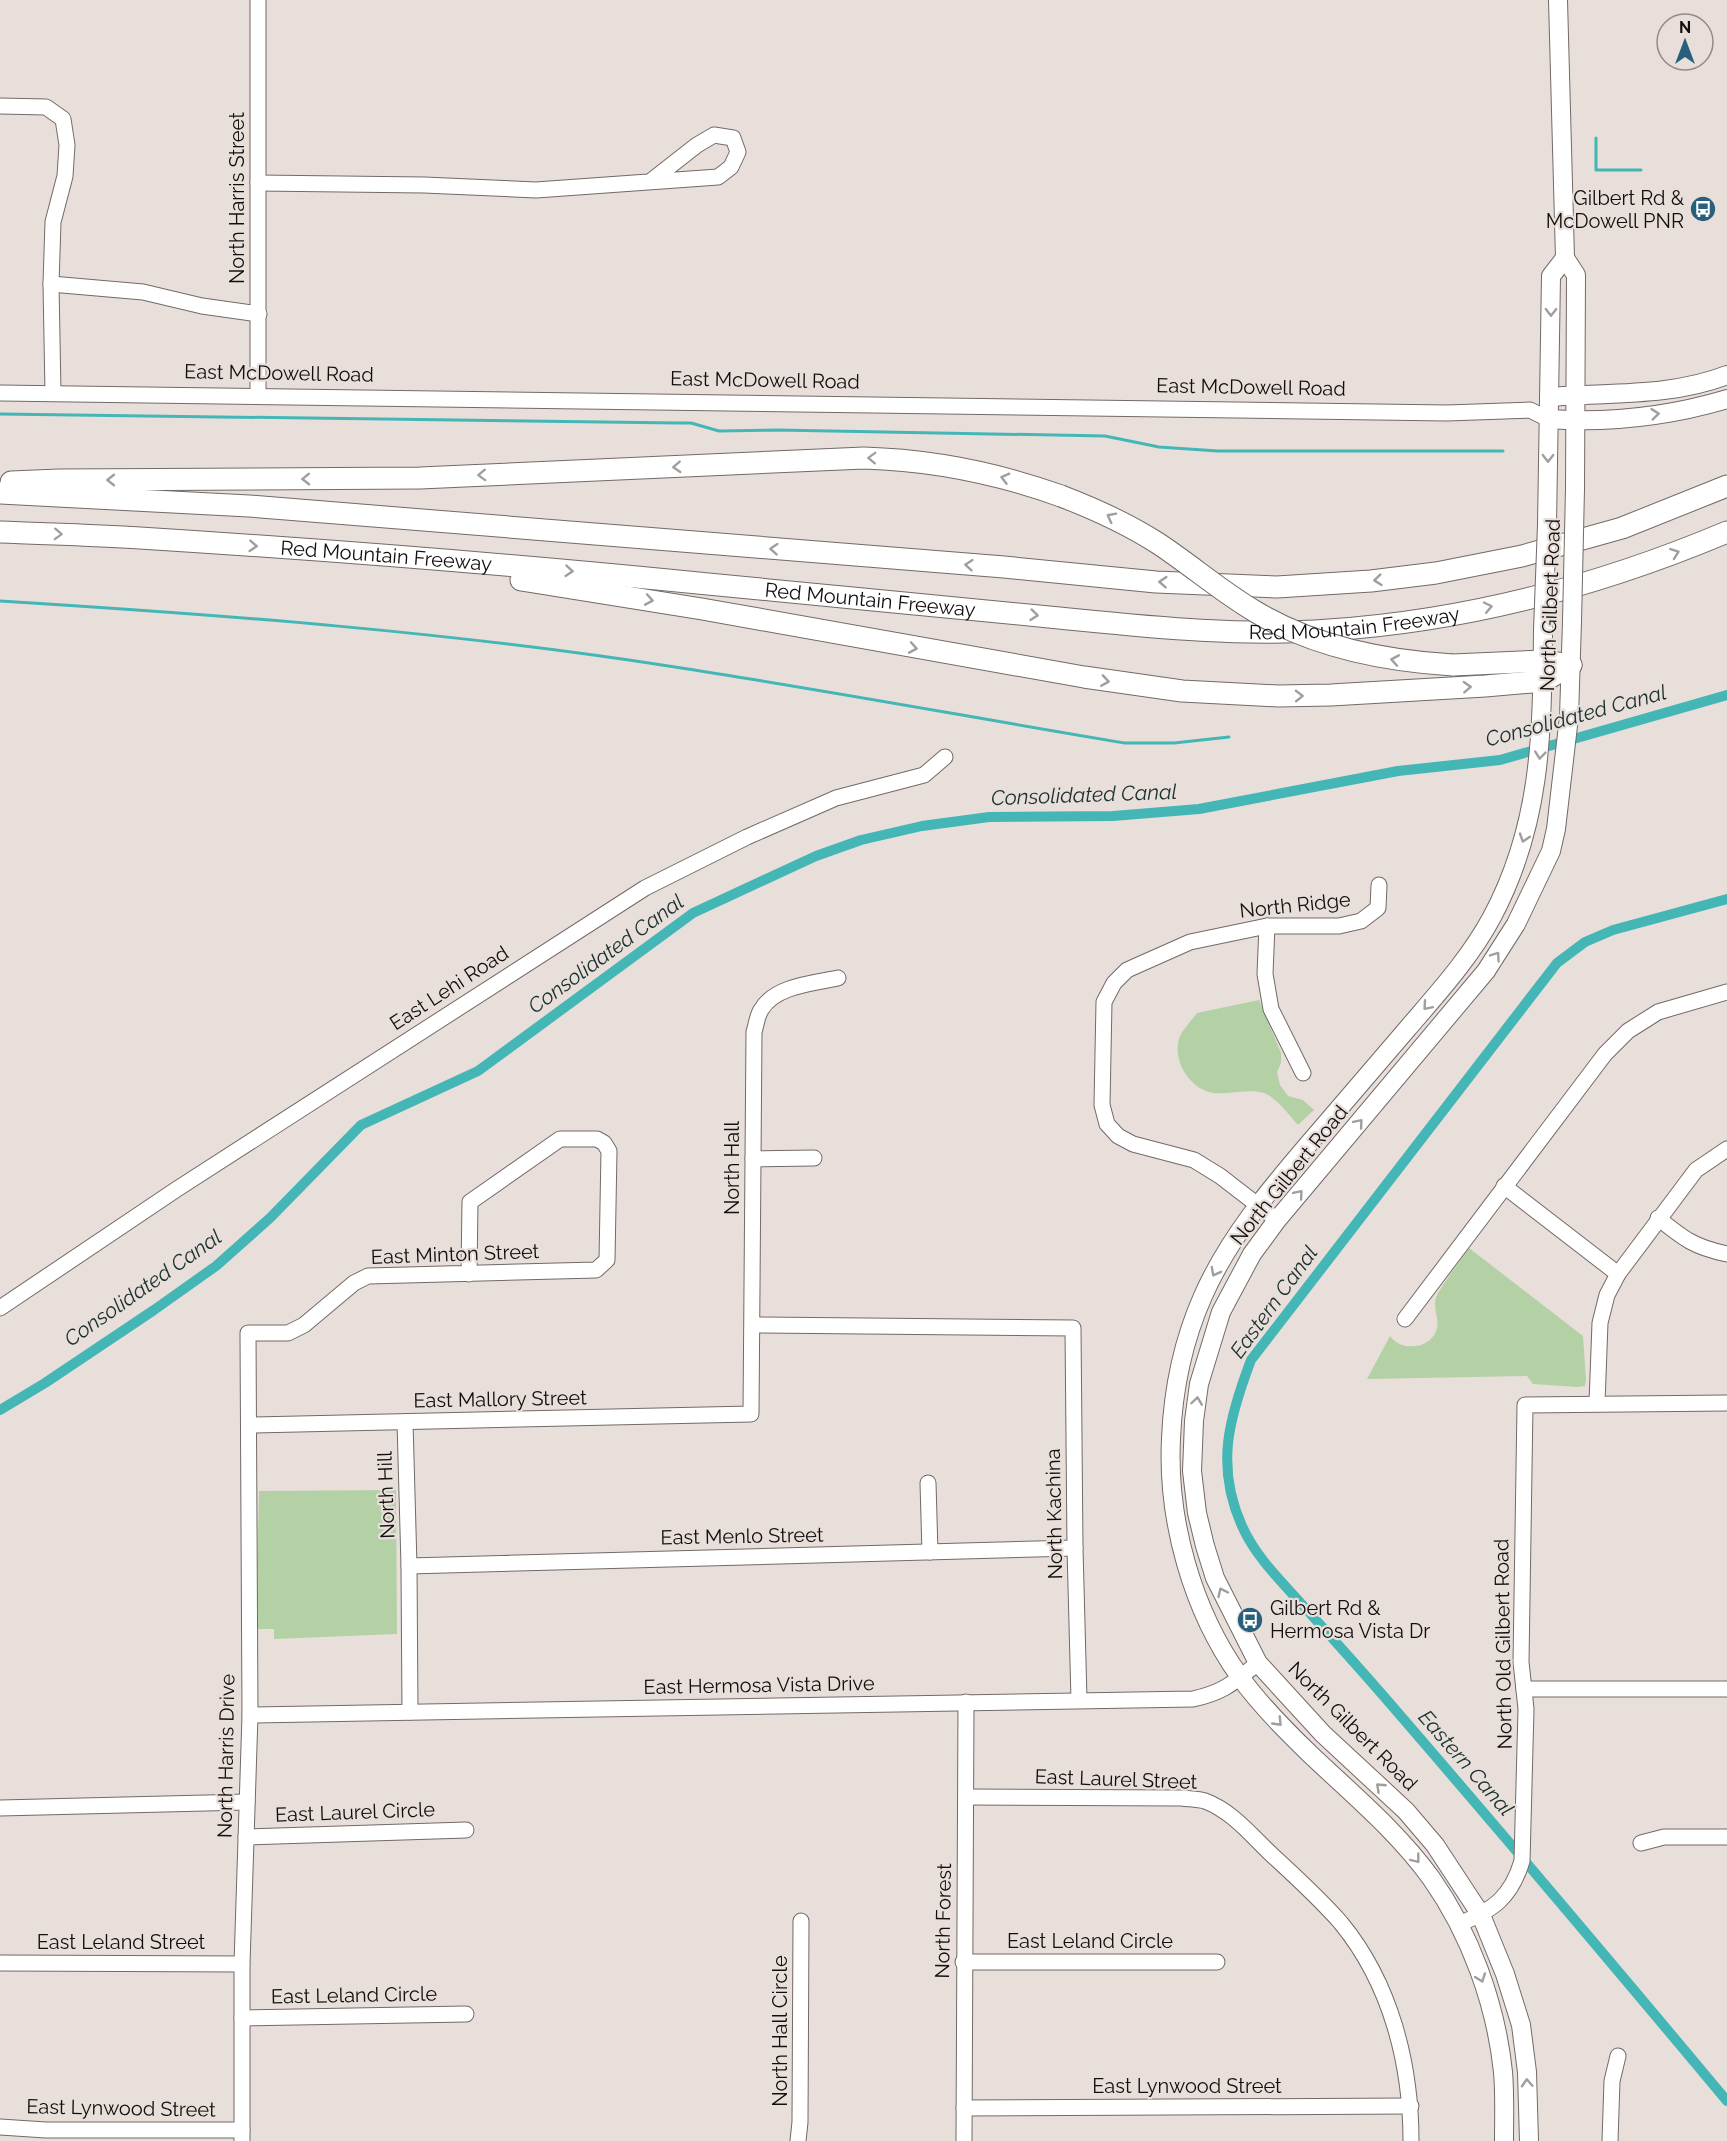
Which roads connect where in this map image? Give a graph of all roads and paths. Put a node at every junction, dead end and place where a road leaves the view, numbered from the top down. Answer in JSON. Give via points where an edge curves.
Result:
{"nodes":[{"id":1,"x":258,"y":0,"type":"edge"},
{"id":2,"x":1558,"y":0,"type":"edge"},
{"id":3,"x":0,"y":106,"type":"edge"},
{"id":4,"x":651,"y":181,"type":"junction"},
{"id":5,"x":258,"y":183,"type":"junction"},
{"id":6,"x":1565,"y":258,"type":"junction"},
{"id":7,"x":51,"y":285,"type":"junction"},
{"id":8,"x":259,"y":314,"type":"junction"},
{"id":9,"x":1727,"y":375,"type":"edge"},
{"id":10,"x":0,"y":393,"type":"edge"},
{"id":11,"x":53,"y":393,"type":"junction"},
{"id":12,"x":1576,"y":394,"type":"junction"},
{"id":13,"x":258,"y":395,"type":"junction"},
{"id":14,"x":1549,"y":397,"type":"junction"},
{"id":15,"x":1727,"y":399,"type":"edge"},
{"id":16,"x":1530,"y":410,"type":"junction"},
{"id":17,"x":1548,"y":419,"type":"junction"},
{"id":18,"x":1576,"y":421,"type":"junction"},
{"id":19,"x":0,"y":482,"type":"edge"},
{"id":20,"x":1727,"y":486,"type":"edge"},
{"id":21,"x":0,"y":493,"type":"edge"},
{"id":22,"x":0,"y":532,"type":"edge"},
{"id":23,"x":1727,"y":532,"type":"edge"},
{"id":24,"x":343,"y":552,"type":"junction"},
{"id":25,"x":1571,"y":665,"type":"junction"},
{"id":26,"x":1544,"y":671,"type":"junction"},
{"id":27,"x":945,"y":757,"type":"dead end"},
{"id":28,"x":1379,"y":885,"type":"dead end"},
{"id":29,"x":1267,"y":926,"type":"junction"},
{"id":30,"x":838,"y":978,"type":"dead end"},
{"id":31,"x":1727,"y":992,"type":"edge"},
{"id":32,"x":1303,"y":1073,"type":"dead end"},
{"id":33,"x":1727,"y":1149,"type":"edge"},
{"id":34,"x":814,"y":1158,"type":"dead end"},
{"id":35,"x":753,"y":1159,"type":"junction"},
{"id":36,"x":1504,"y":1186,"type":"junction"},
{"id":37,"x":1257,"y":1205,"type":"junction"},
{"id":38,"x":1658,"y":1218,"type":"junction"},
{"id":39,"x":1277,"y":1220,"type":"junction"},
{"id":40,"x":1727,"y":1254,"type":"edge"},
{"id":41,"x":469,"y":1274,"type":"junction"},
{"id":42,"x":1617,"y":1274,"type":"junction"},
{"id":43,"x":0,"y":1308,"type":"edge"},
{"id":44,"x":1405,"y":1319,"type":"dead end"},
{"id":45,"x":753,"y":1325,"type":"junction"},
{"id":46,"x":248,"y":1333,"type":"joint"},
{"id":47,"x":1598,"y":1403,"type":"junction"},
{"id":48,"x":1727,"y":1403,"type":"edge"},
{"id":49,"x":751,"y":1413,"type":"joint"},
{"id":50,"x":405,"y":1422,"type":"junction"},
{"id":51,"x":249,"y":1425,"type":"junction"},
{"id":52,"x":928,"y":1483,"type":"dead end"},
{"id":53,"x":1075,"y":1548,"type":"junction"},
{"id":54,"x":930,"y":1552,"type":"junction"},
{"id":55,"x":410,"y":1566,"type":"junction"},
{"id":56,"x":1258,"y":1663,"type":"junction"},
{"id":57,"x":1240,"y":1677,"type":"junction"},
{"id":58,"x":1524,"y":1689,"type":"junction"},
{"id":59,"x":1727,"y":1689,"type":"edge"},
{"id":60,"x":1080,"y":1700,"type":"junction"},
{"id":61,"x":966,"y":1702,"type":"junction"},
{"id":62,"x":410,"y":1712,"type":"junction"},
{"id":63,"x":249,"y":1714,"type":"junction"},
{"id":64,"x":966,"y":1797,"type":"junction"},
{"id":65,"x":247,"y":1803,"type":"junction"},
{"id":66,"x":0,"y":1808,"type":"edge"},
{"id":67,"x":466,"y":1830,"type":"dead end"},
{"id":68,"x":246,"y":1837,"type":"junction"},
{"id":69,"x":1727,"y":1837,"type":"edge"},
{"id":70,"x":1641,"y":1844,"type":"dead end"},
{"id":71,"x":1480,"y":1915,"type":"junction"},
{"id":72,"x":801,"y":1921,"type":"dead end"},
{"id":73,"x":1459,"y":1924,"type":"junction"},
{"id":74,"x":963,"y":1962,"type":"junction"},
{"id":75,"x":1217,"y":1962,"type":"dead end"},
{"id":76,"x":0,"y":1963,"type":"edge"},
{"id":77,"x":242,"y":1964,"type":"junction"},
{"id":78,"x":466,"y":2014,"type":"dead end"},
{"id":79,"x":242,"y":2018,"type":"junction"},
{"id":80,"x":1618,"y":2056,"type":"dead end"},
{"id":81,"x":1411,"y":2106,"type":"junction"},
{"id":82,"x":964,"y":2108,"type":"junction"},
{"id":83,"x":0,"y":2127,"type":"edge"},
{"id":84,"x":242,"y":2135,"type":"edge"},
{"id":85,"x":798,"y":2141,"type":"edge"},
{"id":86,"x":964,"y":2141,"type":"edge"},
{"id":87,"x":1411,"y":2141,"type":"edge"},
{"id":88,"x":1504,"y":2141,"type":"edge"},
{"id":89,"x":1529,"y":2141,"type":"edge"},
{"id":90,"x":1610,"y":2141,"type":"edge"}],
"edges":[{"from":1,"to":5,"type":"street","name":"North Harris Street"},
{"from":2,"to":6,"type":"main road","name":"North Gilbert Road"},
{"from":3,"to":7,"type":"street","via":[[46,107],[63,119],[67,145],[65,176],[53,222]]},
{"from":4,"to":4,"type":"street","via":[[717,177],[731,167],[738,152],[733,138],[714,135]]},
{"from":4,"to":5,"type":"street","via":[[536,190]]},
{"from":5,"to":8,"type":"street","name":"North Harris Street"},
{"from":6,"to":12,"type":"main road","name":"North Gilbert Road","via":[[1576,275]]},
{"from":6,"to":14,"type":"main road","name":"North Gilbert Road","one_way":true,"via":[[1551,276]]},
{"from":7,"to":8,"type":"street","via":[[143,292]]},
{"from":7,"to":11,"type":"street"},
{"from":8,"to":13,"type":"street","name":"North Harris Street"},
{"from":9,"to":12,"type":"main road","via":[[1661,390]]},
{"from":10,"to":11,"type":"street","name":"East McDowell Road"},
{"from":11,"to":13,"type":"street","name":"East McDowell Road"},
{"from":12,"to":14,"type":"main road"},
{"from":12,"to":18,"type":"main road","name":"North Gilbert Road"},
{"from":13,"to":16,"type":"street","name":"East McDowell Road","via":[[1447,413]]},
{"from":14,"to":16,"type":"street"},
{"from":14,"to":17,"type":"main road","name":"North Gilbert Road"},
{"from":18,"to":15,"type":"main road","name":"East McDowell Road","one_way":true,"via":[[1666,413]]},
{"from":16,"to":17,"type":"street","name":"East McDowell Road"},
{"from":17,"to":18,"type":"main road","name":"East McDowell Road"},
{"from":17,"to":26,"type":"main road","name":"North Gilbert Road","one_way":true,"bridge":true},
{"from":18,"to":25,"type":"main road","name":"North Gilbert Road","bridge":true},
{"from":26,"to":19,"type":"highway","one_way":true,"bridge":true,"via":[[1407,662],[1311,638],[1258,614],[1137,531],[1099,512],[1028,484],[930,463],[864,458],[420,478]]},
{"from":20,"to":21,"type":"highway","name":"Red Mountain Freeway","one_way":true,"via":[[1622,528],[1522,556],[1436,573],[1277,587],[1156,582],[249,506]]},
{"from":22,"to":24,"type":"highway","name":"Red Mountain Freeway","one_way":true},
{"from":24,"to":23,"type":"highway","name":"Red Mountain Freeway","one_way":true,"via":[[1151,626],[1280,632],[1374,626],[1483,608],[1580,585]]},
{"from":24,"to":26,"type":"highway","one_way":true,"via":[[393,566],[611,593],[1084,678],[1172,690],[1321,696]]},
{"from":25,"to":26,"type":"highway"},
{"from":39,"to":25,"type":"main road","name":"North Gilbert Road","one_way":true,"via":[[1486,971],[1516,924],[1551,851],[1556,829]]},
{"from":26,"to":37,"type":"main road","name":"North Gilbert Road","one_way":true,"via":[[1537,782],[1530,820],[1494,913],[1439,992]]},
{"from":27,"to":43,"type":"street","name":"East Lehi Road","via":[[924,775],[836,798],[645,888],[177,1188]]},
{"from":28,"to":29,"type":"street","name":"North Ridge","via":[[1378,908],[1361,921],[1339,926]]},
{"from":29,"to":32,"type":"street","via":[[1265,974],[1271,1009]]},
{"from":29,"to":37,"type":"street","name":"North Ridge","via":[[1190,942],[1147,959],[1127,969],[1104,1002],[1102,1105],[1107,1124],[1133,1144],[1194,1160]]},
{"from":30,"to":35,"type":"street","name":"North Hall","via":[[795,986],[777,994],[761,1009],[754,1032]]},
{"from":31,"to":36,"type":"street","via":[[1658,1012],[1628,1031],[1605,1054]]},
{"from":33,"to":38,"type":"street","via":[[1696,1170]]},
{"from":34,"to":35,"type":"street"},
{"from":35,"to":45,"type":"street","name":"North Hall"},
{"from":36,"to":42,"type":"street"},
{"from":36,"to":44,"type":"street"},
{"from":37,"to":39,"type":"street","name":"North Ridge"},
{"from":37,"to":57,"type":"main road","name":"North Gilbert Road","one_way":true,"via":[[1202,1297],[1179,1368],[1170,1444],[1173,1499],[1190,1574],[1207,1619]]},
{"from":38,"to":40,"type":"street","via":[[1700,1248]]},
{"from":38,"to":42,"type":"street"},
{"from":56,"to":39,"type":"main road","name":"North Gilbert Road","one_way":true,"via":[[1215,1578],[1205,1546],[1192,1471],[1194,1421],[1199,1384],[1221,1312],[1252,1254]]},
{"from":41,"to":41,"type":"street","name":"East Minton Street","via":[[596,1270],[607,1260],[609,1151],[604,1143],[597,1139],[560,1139],[470,1202]]},
{"from":41,"to":46,"type":"street","name":"East Minton Street","via":[[368,1276],[288,1333]]},
{"from":42,"to":47,"type":"street","via":[[1600,1323]]},
{"from":45,"to":49,"type":"street","name":"North Hall"},
{"from":45,"to":53,"type":"street","name":"North Kachina","via":[[1073,1328]]},
{"from":46,"to":51,"type":"street","name":"North Harris Drive"},
{"from":47,"to":48,"type":"street"},
{"from":47,"to":58,"type":"street","name":"North Old Gilbert Road","via":[[1525,1405],[1521,1662]]},
{"from":49,"to":50,"type":"street","name":"East Mallory Street"},
{"from":50,"to":51,"type":"street","name":"East Mallory Street"},
{"from":50,"to":55,"type":"street","name":"North Hill"},
{"from":51,"to":63,"type":"street","name":"North Harris Drive"},
{"from":52,"to":54,"type":"street"},
{"from":53,"to":54,"type":"street","name":"East Menlo Street"},
{"from":53,"to":60,"type":"street","name":"North Kachina"},
{"from":54,"to":55,"type":"street","name":"East Menlo Street"},
{"from":55,"to":62,"type":"street","name":"North Hill"},
{"from":56,"to":57,"type":"street","name":"East Hermosa Vista Drive"},
{"from":71,"to":56,"type":"main road","name":"North Gilbert Road","one_way":true,"via":[[1435,1845],[1406,1811],[1323,1734]]},
{"from":57,"to":60,"type":"street","name":"East Hermosa Vista Drive","via":[[1213,1695],[1193,1699]]},
{"from":57,"to":73,"type":"main road","name":"North Gilbert Road","one_way":true,"via":[[1306,1751],[1401,1841],[1432,1880]]},
{"from":58,"to":59,"type":"street"},
{"from":58,"to":71,"type":"street","name":"North Old Gilbert Road","via":[[1522,1861],[1509,1892]]},
{"from":60,"to":61,"type":"street","name":"East Hermosa Vista Drive"},
{"from":61,"to":62,"type":"street","name":"East Hermosa Vista Drive"},
{"from":61,"to":64,"type":"street","name":"North Forest"},
{"from":62,"to":63,"type":"street","name":"East Hermosa Vista Drive"},
{"from":63,"to":65,"type":"street","name":"North Harris Drive"},
{"from":64,"to":74,"type":"street","name":"North Forest"},
{"from":64,"to":81,"type":"street","name":"East Laurel Street","via":[[1182,1798],[1204,1801],[1223,1810],[1305,1886],[1341,1924],[1364,1957],[1397,2029]]},
{"from":65,"to":66,"type":"street"},
{"from":65,"to":68,"type":"street","name":"North Harris Drive"},
{"from":67,"to":68,"type":"street","name":"East Laurel Circle"},
{"from":68,"to":77,"type":"street","name":"North Harris Drive"},
{"from":69,"to":70,"type":"street","via":[[1664,1837]]},
{"from":71,"to":73,"type":"street","name":"North Old Gilbert Road"},
{"from":89,"to":71,"type":"main road","name":"North Gilbert Road","one_way":true,"via":[[1521,2025]]},
{"from":72,"to":85,"type":"street","name":"North Hall Circle"},
{"from":73,"to":88,"type":"main road","name":"North Gilbert Road","one_way":true,"via":[[1483,1981],[1497,2034],[1503,2075]]},
{"from":74,"to":75,"type":"street","name":"East Leland Circle"},
{"from":74,"to":82,"type":"street","name":"North Forest"},
{"from":76,"to":77,"type":"street","name":"East Leland Street"},
{"from":77,"to":79,"type":"street","name":"North Harris Drive"},
{"from":78,"to":79,"type":"street","name":"East Leland Circle"},
{"from":79,"to":84,"type":"street","name":"North Harris Drive"},
{"from":80,"to":90,"type":"street","via":[[1612,2081]]},
{"from":81,"to":82,"type":"street","name":"East Lynwood Street"},
{"from":81,"to":87,"type":"street"},
{"from":82,"to":86,"type":"street","name":"North Forest"},
{"from":83,"to":84,"type":"street","name":"East Lynwood Street"}]}
